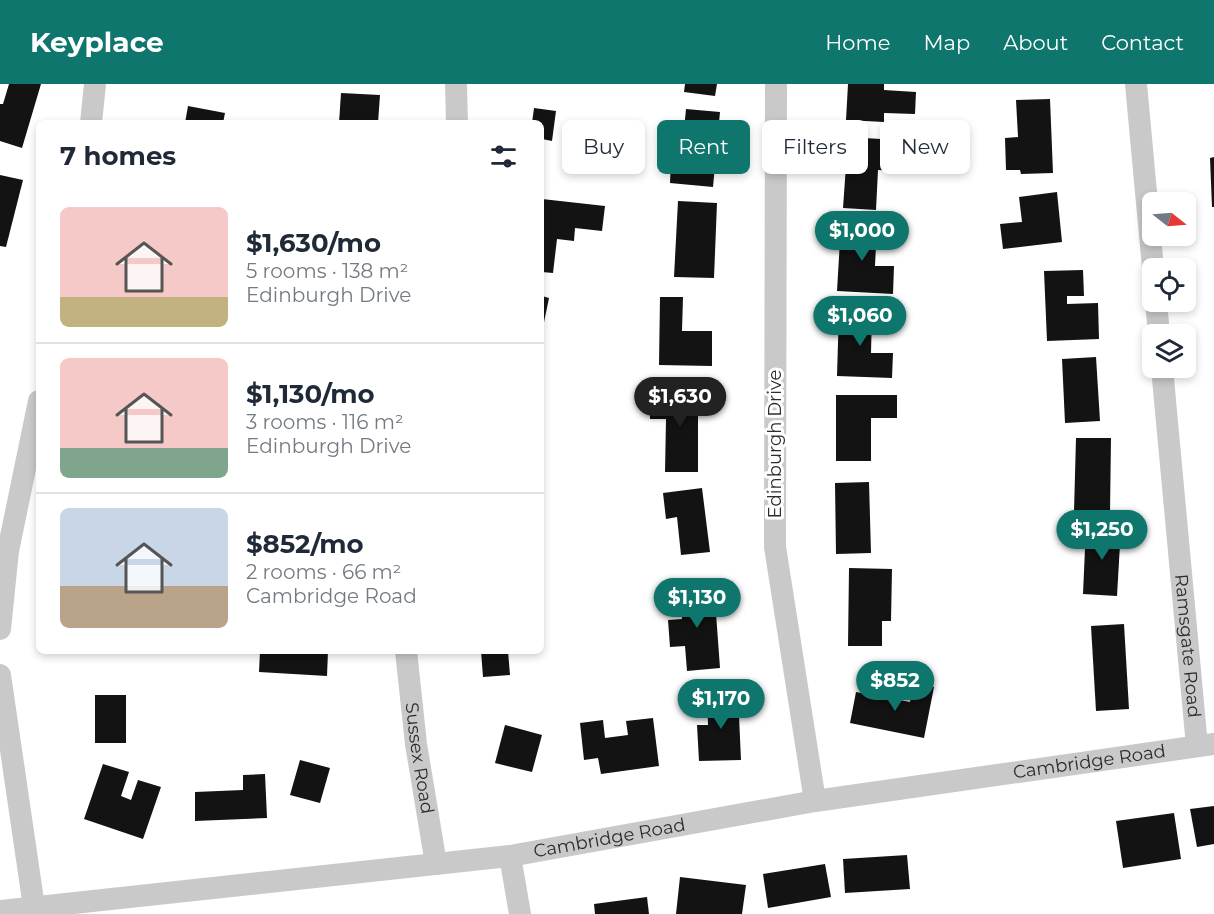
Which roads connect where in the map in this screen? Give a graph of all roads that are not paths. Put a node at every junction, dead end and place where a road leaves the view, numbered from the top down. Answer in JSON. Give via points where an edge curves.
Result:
{"nodes":[{"id":1,"x":95,"y":84,"type":"edge"},
{"id":2,"x":456,"y":84,"type":"edge"},
{"id":3,"x":776,"y":84,"type":"edge"},
{"id":4,"x":1136,"y":84,"type":"edge"},
{"id":5,"x":91,"y":120,"type":"edge"},
{"id":6,"x":457,"y":120,"type":"edge"},
{"id":7,"x":1152,"y":258,"type":"edge"},
{"id":8,"x":1163,"y":378,"type":"edge"},
{"id":9,"x":36,"y":415,"type":"edge"},
{"id":10,"x":0,"y":629,"type":"edge"},
{"id":11,"x":406,"y":654,"type":"edge"},
{"id":12,"x":0,"y":675,"type":"edge"},
{"id":13,"x":1206,"y":745,"type":"edge"},
{"id":14,"x":815,"y":801,"type":"junction"},
{"id":15,"x":510,"y":856,"type":"junction"},
{"id":16,"x":436,"y":864,"type":"junction"},
{"id":17,"x":34,"y":907,"type":"junction"},
{"id":18,"x":0,"y":911,"type":"edge"},
{"id":19,"x":520,"y":914,"type":"edge"}],
"edges":[{"from":1,"to":5,"type":"street"},
{"from":2,"to":6,"type":"street"},
{"from":3,"to":14,"type":"street","name":"Edinburgh Drive","via":[[775,547]]},
{"from":4,"to":7,"type":"street"},
{"from":8,"to":13,"type":"street","name":"Ramsgate Road"},
{"from":9,"to":10,"type":"street","via":[[8,550]]},
{"from":11,"to":16,"type":"street","name":"Sussex Road","via":[[416,744]]},
{"from":12,"to":17,"type":"street"},
{"from":13,"to":14,"type":"street","name":"Cambridge Road"},
{"from":14,"to":15,"type":"street","name":"Cambridge Road"},
{"from":15,"to":16,"type":"street","name":"Cambridge Road"},
{"from":15,"to":19,"type":"street"},
{"from":16,"to":17,"type":"street","name":"Cambridge Road"},
{"from":17,"to":18,"type":"street","name":"Cambridge Road"}]}
